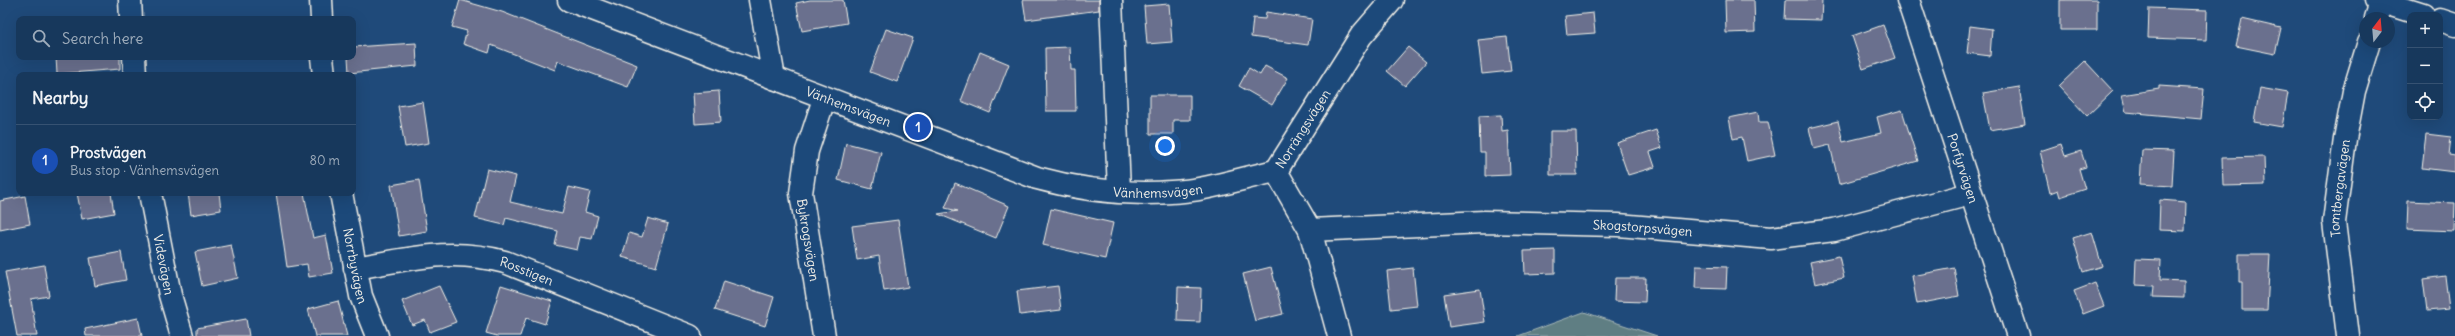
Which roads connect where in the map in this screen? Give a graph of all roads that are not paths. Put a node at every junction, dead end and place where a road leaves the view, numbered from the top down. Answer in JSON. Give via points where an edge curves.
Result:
{"nodes":[{"id":1,"x":130,"y":0,"type":"edge"},
{"id":2,"x":321,"y":0,"type":"edge"},
{"id":3,"x":569,"y":0,"type":"edge"},
{"id":4,"x":760,"y":0,"type":"edge"},
{"id":5,"x":1110,"y":0,"type":"edge"},
{"id":6,"x":1392,"y":0,"type":"edge"},
{"id":7,"x":1908,"y":0,"type":"edge"},
{"id":8,"x":2379,"y":5,"type":"edge"},
{"id":9,"x":2410,"y":12,"type":"edge"},
{"id":10,"x":131,"y":16,"type":"edge"},
{"id":11,"x":322,"y":16,"type":"edge"},
{"id":12,"x":2443,"y":21,"type":"edge"},
{"id":13,"x":2455,"y":25,"type":"edge"},
{"id":14,"x":2367,"y":48,"type":"edge"},
{"id":15,"x":134,"y":60,"type":"edge"},
{"id":16,"x":322,"y":60,"type":"edge"},
{"id":17,"x":135,"y":72,"type":"edge"},
{"id":18,"x":324,"y":72,"type":"edge"},
{"id":19,"x":774,"y":78,"type":"junction"},
{"id":20,"x":824,"y":99,"type":"junction"},
{"id":21,"x":1276,"y":171,"type":"junction"},
{"id":22,"x":1119,"y":191,"type":"junction"},
{"id":23,"x":1970,"y":194,"type":"junction"},
{"id":24,"x":151,"y":196,"type":"edge"},
{"id":25,"x":342,"y":196,"type":"edge"},
{"id":26,"x":1310,"y":230,"type":"junction"},
{"id":27,"x":355,"y":268,"type":"junction"},
{"id":28,"x":182,"y":336,"type":"edge"},
{"id":29,"x":377,"y":336,"type":"edge"},
{"id":30,"x":690,"y":336,"type":"edge"},
{"id":31,"x":824,"y":336,"type":"edge"},
{"id":32,"x":1340,"y":336,"type":"edge"},
{"id":33,"x":2018,"y":336,"type":"edge"},
{"id":34,"x":2348,"y":336,"type":"edge"}],
"edges":[{"from":1,"to":10,"type":"street"},
{"from":2,"to":11,"type":"street"},
{"from":3,"to":19,"type":"street","name":"Vänhemsvägen"},
{"from":4,"to":19,"type":"street"},
{"from":5,"to":22,"type":"street"},
{"from":6,"to":21,"type":"street","name":"Norrängsvägen","via":[[1361,36]]},
{"from":7,"to":23,"type":"street","name":"Porfyrvägen"},
{"from":8,"to":9,"type":"street"},
{"from":12,"to":13,"type":"street"},
{"from":14,"to":34,"type":"street","name":"Tomtbergavägen","via":[[2354,91],[2334,222]]},
{"from":15,"to":17,"type":"street"},
{"from":16,"to":18,"type":"street"},
{"from":19,"to":20,"type":"street","name":"Vänhemsvägen"},
{"from":20,"to":22,"type":"street","name":"Vänhemsvägen","via":[[1037,178],[1078,188]]},
{"from":20,"to":31,"type":"street","name":"Bykrogsvägen","via":[[807,151],[801,193]]},
{"from":21,"to":22,"type":"street","name":"Vänhemsvägen","via":[[1171,192]]},
{"from":21,"to":26,"type":"street","name":"Norrängsvägen"},
{"from":23,"to":26,"type":"street","name":"Skogstorpsvägen","via":[[1834,230],[1771,238],[1618,225],[1484,222]]},
{"from":23,"to":33,"type":"street","name":"Porfyrvägen"},
{"from":24,"to":28,"type":"street","name":"Videvägen","via":[[170,295]]},
{"from":25,"to":27,"type":"street","name":"Norrbyvägen"},
{"from":26,"to":32,"type":"street","name":"Norrängsvägen"},
{"from":27,"to":29,"type":"street","name":"Norrbyvägen","via":[[361,296]]},
{"from":27,"to":30,"type":"street","name":"Rosstigen","via":[[432,255],[481,255],[505,262]]}]}
